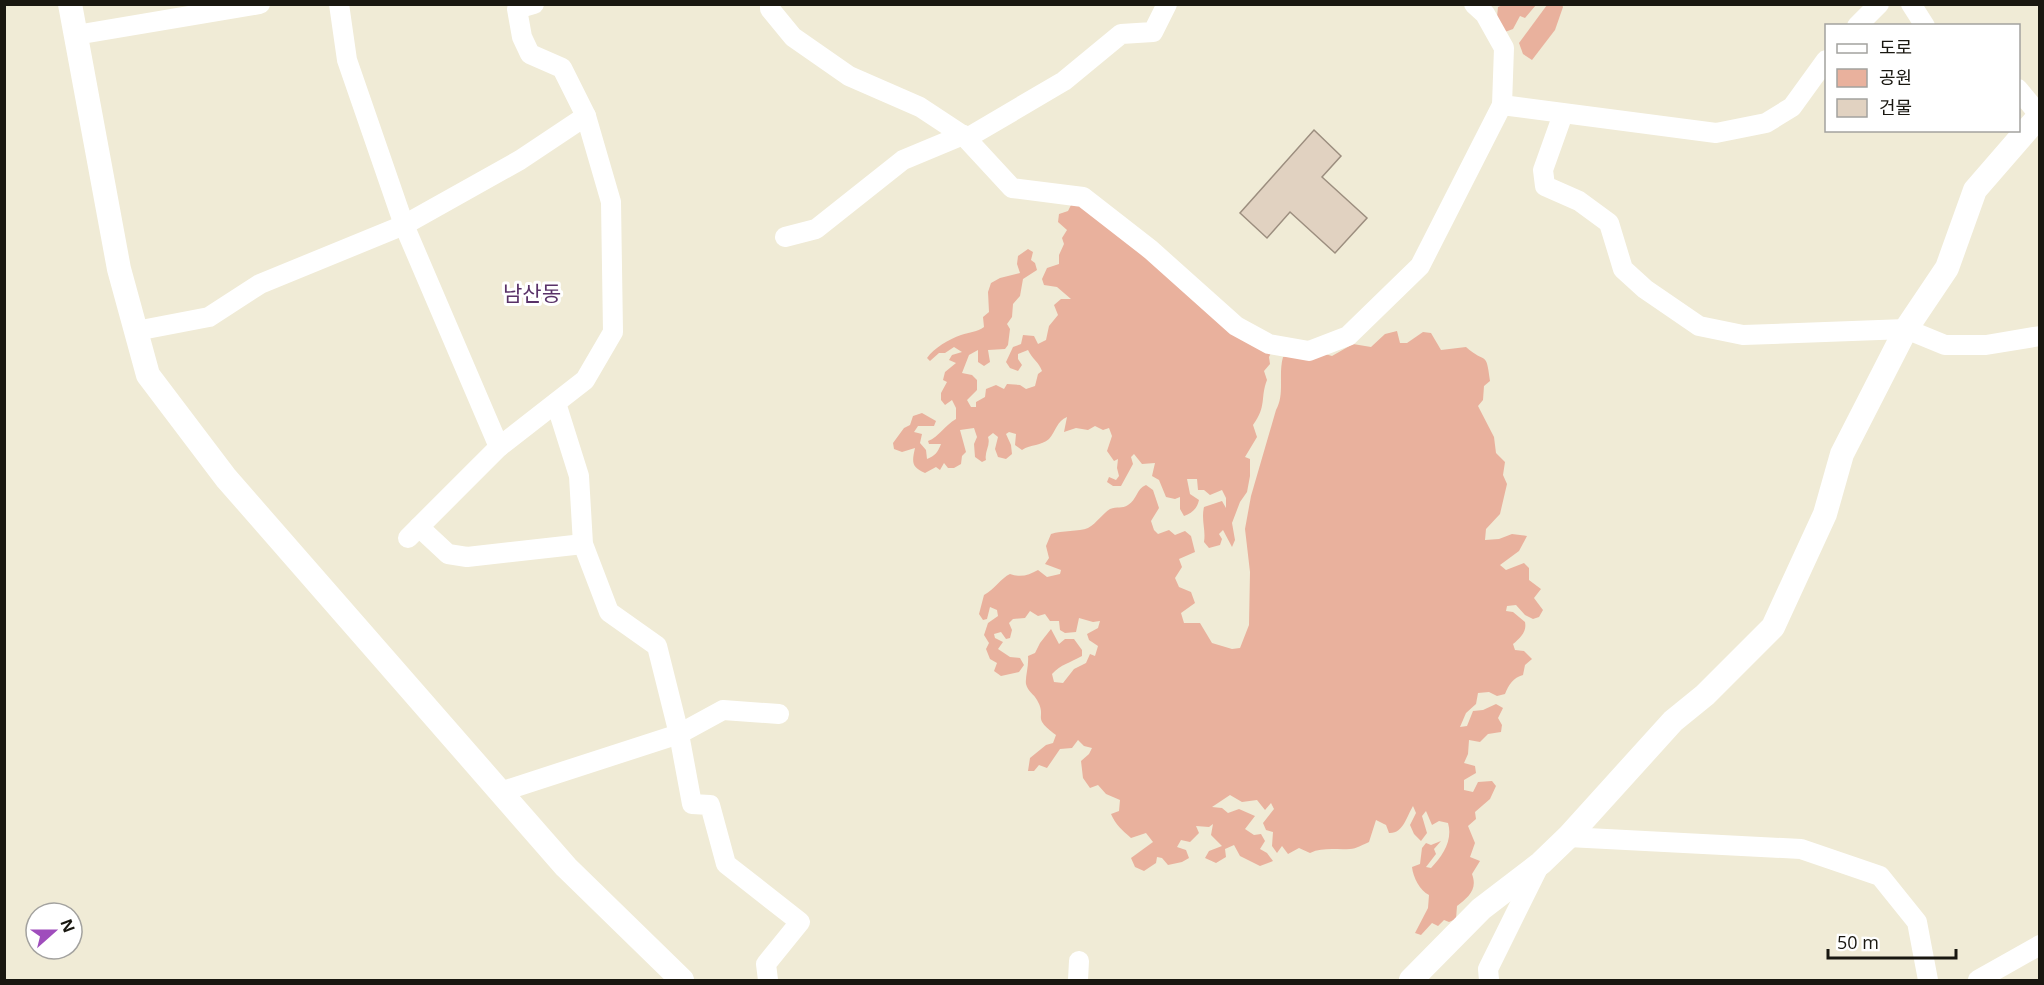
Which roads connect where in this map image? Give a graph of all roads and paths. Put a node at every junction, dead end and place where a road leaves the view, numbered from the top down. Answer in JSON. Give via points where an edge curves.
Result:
{"nodes":[{"id":1,"x":70,"y":4,"type":"edge"},
{"id":2,"x":260,"y":4,"type":"edge"},
{"id":3,"x":339,"y":4,"type":"edge"},
{"id":4,"x":534,"y":4,"type":"edge"},
{"id":5,"x":770,"y":4,"type":"edge"},
{"id":6,"x":1167,"y":4,"type":"edge"},
{"id":7,"x":1474,"y":4,"type":"edge"},
{"id":8,"x":1879,"y":4,"type":"edge"},
{"id":9,"x":1911,"y":4,"type":"edge"},
{"id":10,"x":189,"y":10,"type":"edge"},
{"id":11,"x":1859,"y":24,"type":"edge"},
{"id":12,"x":1924,"y":24,"type":"edge"},
{"id":13,"x":76,"y":36,"type":"junction"},
{"id":14,"x":1825,"y":63,"type":"edge"},
{"id":15,"x":2020,"y":90,"type":"edge"},
{"id":16,"x":1502,"y":105,"type":"junction"},
{"id":17,"x":1563,"y":114,"type":"junction"},
{"id":18,"x":2039,"y":116,"type":"edge"},
{"id":19,"x":586,"y":117,"type":"junction"},
{"id":20,"x":963,"y":135,"type":"junction"},
{"id":21,"x":404,"y":225,"type":"junction"},
{"id":22,"x":785,"y":237,"type":"dead end"},
{"id":23,"x":1906,"y":329,"type":"junction"},
{"id":24,"x":136,"y":331,"type":"junction"},
{"id":25,"x":2040,"y":336,"type":"edge"},
{"id":26,"x":556,"y":403,"type":"junction"},
{"id":27,"x":499,"y":447,"type":"junction"},
{"id":28,"x":583,"y":544,"type":"junction"},
{"id":29,"x":779,"y":714,"type":"dead end"},
{"id":30,"x":679,"y":734,"type":"junction"},
{"id":31,"x":500,"y":792,"type":"junction"},
{"id":32,"x":1568,"y":837,"type":"junction"},
{"id":33,"x":1540,"y":863,"type":"junction"},
{"id":34,"x":2040,"y":945,"type":"edge"},
{"id":35,"x":682,"y":981,"type":"edge"},
{"id":36,"x":768,"y":981,"type":"edge"},
{"id":37,"x":1411,"y":981,"type":"edge"},
{"id":38,"x":1489,"y":981,"type":"edge"},
{"id":39,"x":1928,"y":981,"type":"edge"},
{"id":40,"x":1978,"y":981,"type":"edge"}],
"edges":[{"from":1,"to":13,"type":"street"},
{"from":2,"to":10,"type":"street"},
{"from":3,"to":21,"type":"street","via":[[347,60]]},
{"from":4,"to":19,"type":"street","via":[[517,9],[522,37],[530,54],[562,68]]},
{"from":5,"to":20,"type":"street","via":[[793,37],[849,76],[920,107]]},
{"from":6,"to":20,"type":"street","via":[[1153,32],[1121,33],[1064,81],[967,138]]},
{"from":7,"to":16,"type":"street","via":[[1485,14],[1504,48]]},
{"from":8,"to":11,"type":"street"},
{"from":9,"to":12,"type":"street"},
{"from":10,"to":13,"type":"street"},
{"from":13,"to":24,"type":"street","via":[[119,269]]},
{"from":14,"to":17,"type":"street","via":[[1792,107],[1766,123],[1716,133]]},
{"from":15,"to":18,"type":"street"},
{"from":16,"to":17,"type":"street"},
{"from":16,"to":20,"type":"street","via":[[1420,266],[1348,336],[1309,351],[1269,344],[1236,326],[1151,250],[1083,197],[1012,188]]},
{"from":17,"to":23,"type":"street","via":[[1543,170],[1545,186],[1579,201],[1609,223],[1623,269],[1699,326],[1743,335]]},
{"from":18,"to":23,"type":"street","via":[[1975,190],[1947,268]]},
{"from":19,"to":21,"type":"street","via":[[520,160]]},
{"from":19,"to":26,"type":"street","via":[[611,202],[613,332],[585,380]]},
{"from":20,"to":22,"type":"street","via":[[903,160],[816,229]]},
{"from":21,"to":24,"type":"street","via":[[260,284],[209,317]]},
{"from":21,"to":27,"type":"street"},
{"from":23,"to":25,"type":"street","via":[[1944,345],[1986,345]]},
{"from":23,"to":32,"type":"street","via":[[1842,454],[1825,514],[1773,627],[1705,695],[1672,721]]},
{"from":24,"to":31,"type":"street","via":[[148,375],[226,478]]},
{"from":26,"to":27,"type":"street"},
{"from":26,"to":28,"type":"street","via":[[579,476]]},
{"from":27,"to":28,"type":"street","via":[[414,533],[448,554],[467,557]]},
{"from":28,"to":30,"type":"street","via":[[609,612],[657,646]]},
{"from":29,"to":30,"type":"street","via":[[723,710]]},
{"from":30,"to":31,"type":"street"},
{"from":30,"to":36,"type":"street","via":[[692,804],[710,805],[726,864],[800,922],[766,964]]},
{"from":31,"to":35,"type":"street","via":[[566,867]]},
{"from":32,"to":33,"type":"street"},
{"from":32,"to":39,"type":"street","via":[[1801,849],[1880,876],[1917,922]]},
{"from":33,"to":37,"type":"street","via":[[1481,909]]},
{"from":33,"to":38,"type":"street","via":[[1488,969]]},
{"from":34,"to":40,"type":"street"}]}
